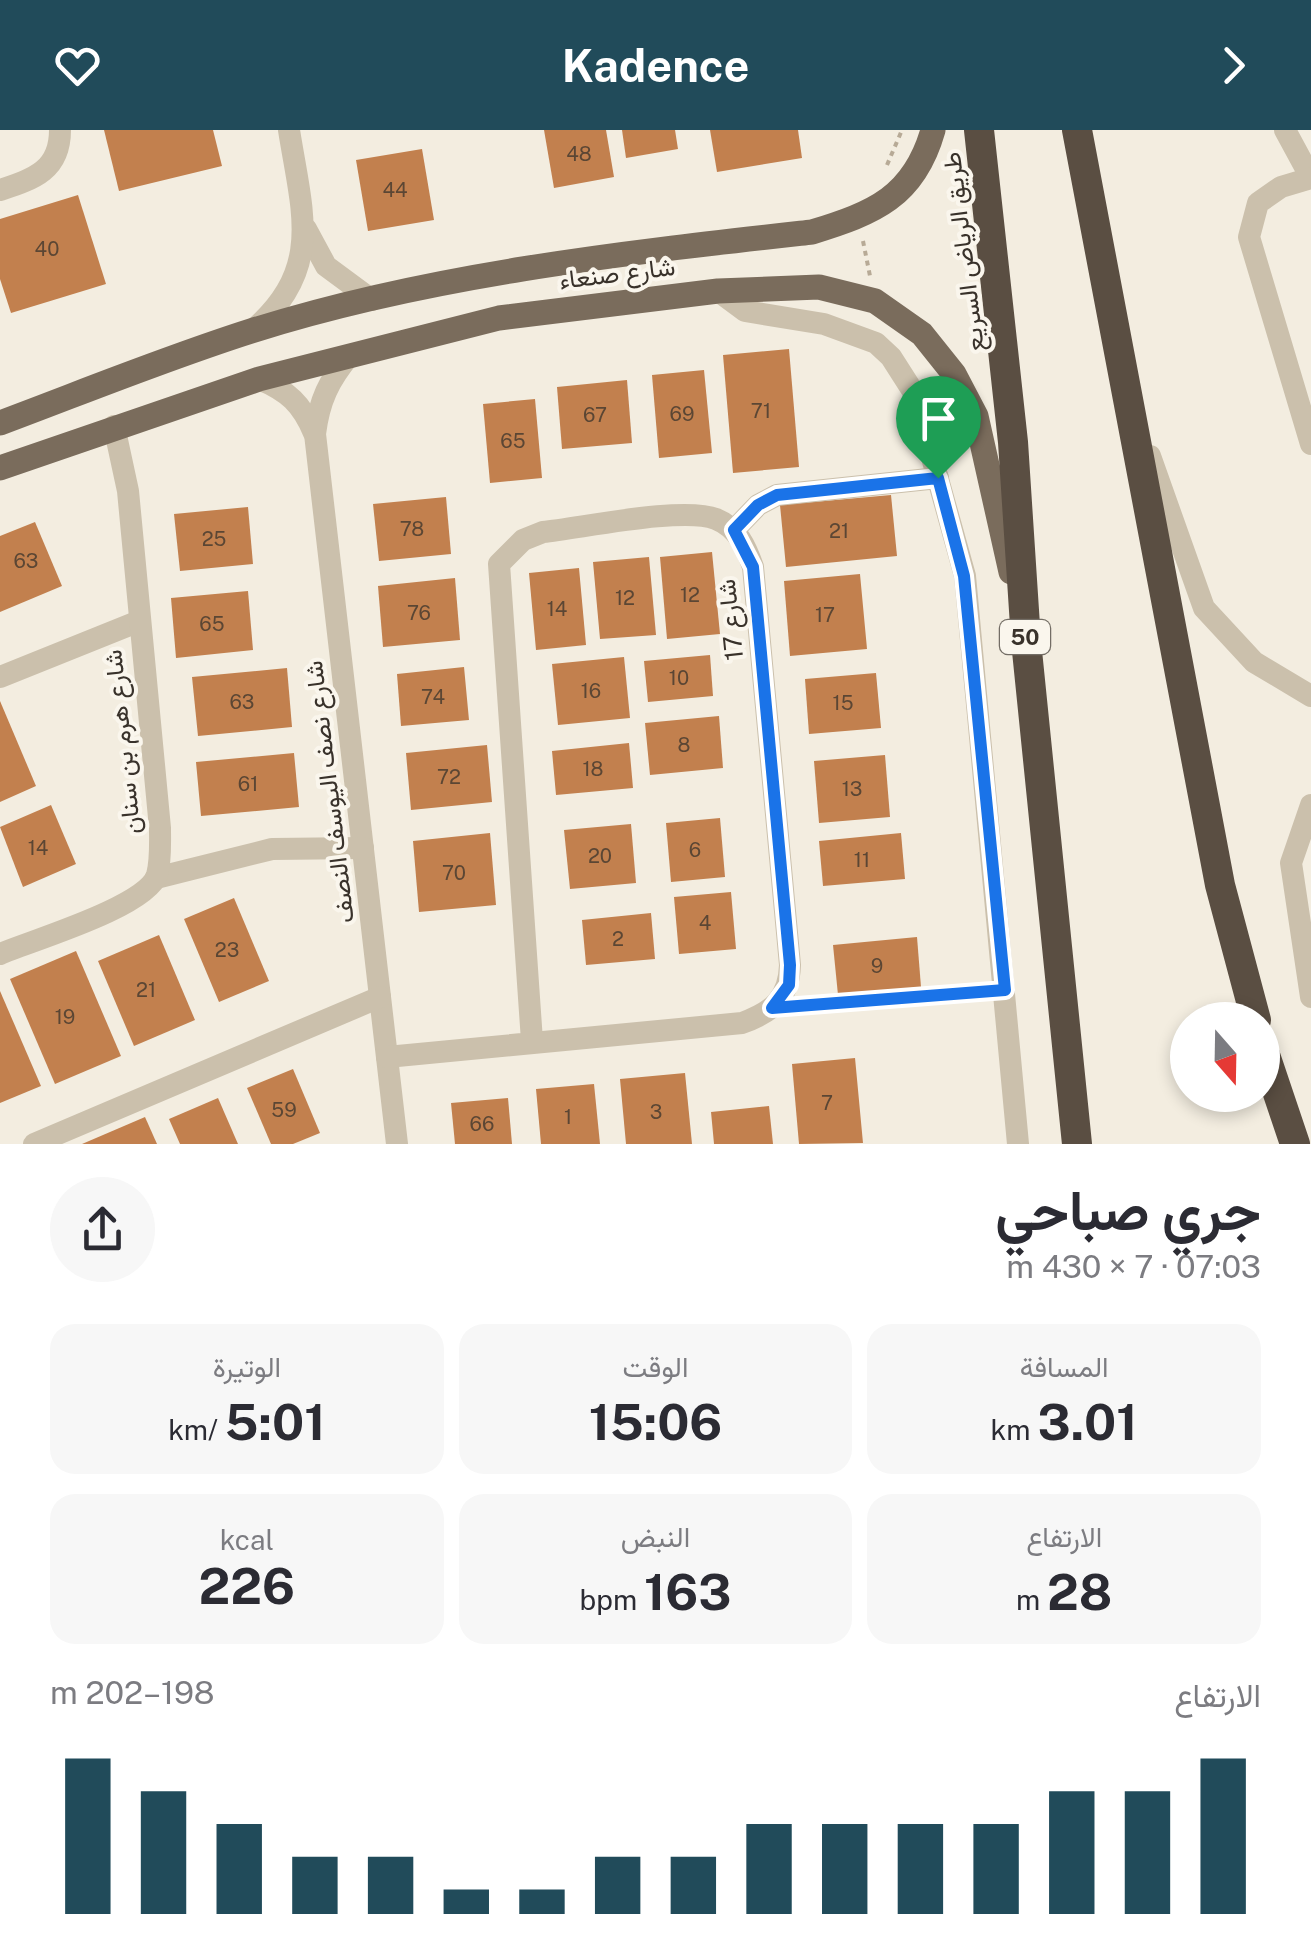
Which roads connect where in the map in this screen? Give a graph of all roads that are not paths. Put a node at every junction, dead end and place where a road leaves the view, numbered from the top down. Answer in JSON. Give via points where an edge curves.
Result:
{"nodes":[{"id":1,"x":60,"y":130,"type":"edge"},
{"id":2,"x":290,"y":130,"type":"edge"},
{"id":3,"x":933,"y":130,"type":"edge"},
{"id":4,"x":979,"y":130,"type":"edge"},
{"id":5,"x":1077,"y":130,"type":"edge"},
{"id":6,"x":1285,"y":130,"type":"edge"},
{"id":7,"x":1311,"y":178,"type":"edge"},
{"id":8,"x":0,"y":190,"type":"edge"},
{"id":9,"x":304,"y":221,"type":"junction"},
{"id":10,"x":703,"y":245,"type":"junction"},
{"id":11,"x":718,"y":292,"type":"junction"},
{"id":12,"x":372,"y":300,"type":"junction"},
{"id":13,"x":252,"y":331,"type":"junction"},
{"id":14,"x":350,"y":355,"type":"junction"},
{"id":15,"x":259,"y":378,"type":"junction"},
{"id":16,"x":1122,"y":378,"type":"junction"},
{"id":17,"x":0,"y":422,"type":"edge"},
{"id":18,"x":114,"y":426,"type":"junction"},
{"id":19,"x":314,"y":434,"type":"junction"},
{"id":20,"x":1311,"y":444,"type":"edge"},
{"id":21,"x":0,"y":468,"type":"edge"},
{"id":22,"x":938,"y":478,"type":"junction"},
{"id":23,"x":734,"y":530,"type":"junction"},
{"id":24,"x":137,"y":622,"type":"junction"},
{"id":25,"x":1026,"y":641,"type":"junction"},
{"id":26,"x":0,"y":678,"type":"edge"},
{"id":27,"x":1311,"y":696,"type":"edge"},
{"id":28,"x":1311,"y":806,"type":"edge"},
{"id":29,"x":363,"y":848,"type":"junction"},
{"id":30,"x":156,"y":878,"type":"junction"},
{"id":31,"x":0,"y":954,"type":"edge"},
{"id":32,"x":380,"y":997,"type":"junction"},
{"id":33,"x":1311,"y":997,"type":"edge"},
{"id":34,"x":1251,"y":1002,"type":"edge"},
{"id":35,"x":532,"y":1041,"type":"junction"},
{"id":36,"x":387,"y":1056,"type":"junction"},
{"id":37,"x":1280,"y":1099,"type":"edge"},
{"id":38,"x":34,"y":1144,"type":"edge"},
{"id":39,"x":397,"y":1144,"type":"edge"},
{"id":40,"x":1018,"y":1144,"type":"edge"},
{"id":41,"x":1077,"y":1144,"type":"edge"},
{"id":42,"x":1295,"y":1144,"type":"edge"}],
"edges":[{"from":1,"to":8,"type":"street","via":[[58,151],[40,177]]},
{"from":2,"to":9,"type":"street"},
{"from":3,"to":10,"type":"main road","name":"شارع صنعاء","via":[[914,172],[874,210],[812,232]]},
{"from":4,"to":25,"type":"highway","name":"طريق الرياض السريع","number":"50","via":[[1013,442]]},
{"from":5,"to":16,"type":"highway"},
{"from":6,"to":7,"type":"street"},
{"from":7,"to":20,"type":"street","via":[[1258,203],[1249,237]]},
{"from":9,"to":12,"type":"street","via":[[326,266]]},
{"from":9,"to":13,"type":"street","via":[[296,277],[281,304]]},
{"from":10,"to":11,"type":"main road","via":[[716,261]]},
{"from":10,"to":12,"type":"main road","name":"شارع صنعاء","via":[[495,274]]},
{"from":11,"to":14,"type":"main road","name":"شارع صنعاء","via":[[499,318]]},
{"from":11,"to":22,"type":"street","via":[[745,312],[824,324],[876,343],[914,393]]},
{"from":11,"to":25,"type":"main road","name":"شارع صنعاء","via":[[819,287],[875,301],[922,334],[976,416]]},
{"from":12,"to":13,"type":"main road","name":"شارع صنعاء"},
{"from":13,"to":17,"type":"main road","name":"شارع صنعاء"},
{"from":14,"to":15,"type":"main road","name":"شارع صنعاء"},
{"from":14,"to":19,"type":"street","via":[[325,391]]},
{"from":15,"to":18,"type":"main road","name":"شارع صنعاء"},
{"from":15,"to":19,"type":"street","via":[[304,409]]},
{"from":16,"to":27,"type":"street","via":[[1204,608],[1254,662]]},
{"from":16,"to":34,"type":"highway","via":[[1220,886]]},
{"from":18,"to":21,"type":"main road","name":"شارع صنعاء"},
{"from":18,"to":24,"type":"street","name":"شارع هرم بن سنان","via":[[128,491]]},
{"from":19,"to":29,"type":"street","name":"شارع نصف اليوسف النصف"},
{"from":22,"to":23,"type":"street","via":[[777,495]]},
{"from":22,"to":40,"type":"street","via":[[964,576]]},
{"from":23,"to":35,"type":"street","via":[[689,514],[542,532],[499,564]]},
{"from":23,"to":35,"type":"street","name":"شارع 17","via":[[753,567],[789,985],[772,1008],[742,1024]]},
{"from":24,"to":26,"type":"street"},
{"from":24,"to":30,"type":"street","name":"شارع هرم بن سنان","via":[[160,828]]},
{"from":25,"to":41,"type":"highway","name":"طريق الرياض السريع","number":"50"},
{"from":28,"to":33,"type":"street","via":[[1292,863]]},
{"from":29,"to":30,"type":"street","via":[[272,849]]},
{"from":29,"to":32,"type":"street","name":"شارع نصف اليوسف النصف"},
{"from":30,"to":31,"type":"street","via":[[127,902]]},
{"from":32,"to":36,"type":"street","name":"شارع نصف اليوسف النصف"},
{"from":32,"to":38,"type":"street"},
{"from":35,"to":36,"type":"street"},
{"from":36,"to":39,"type":"street","name":"شارع نصف اليوسف النصف"},
{"from":37,"to":42,"type":"highway"}]}
